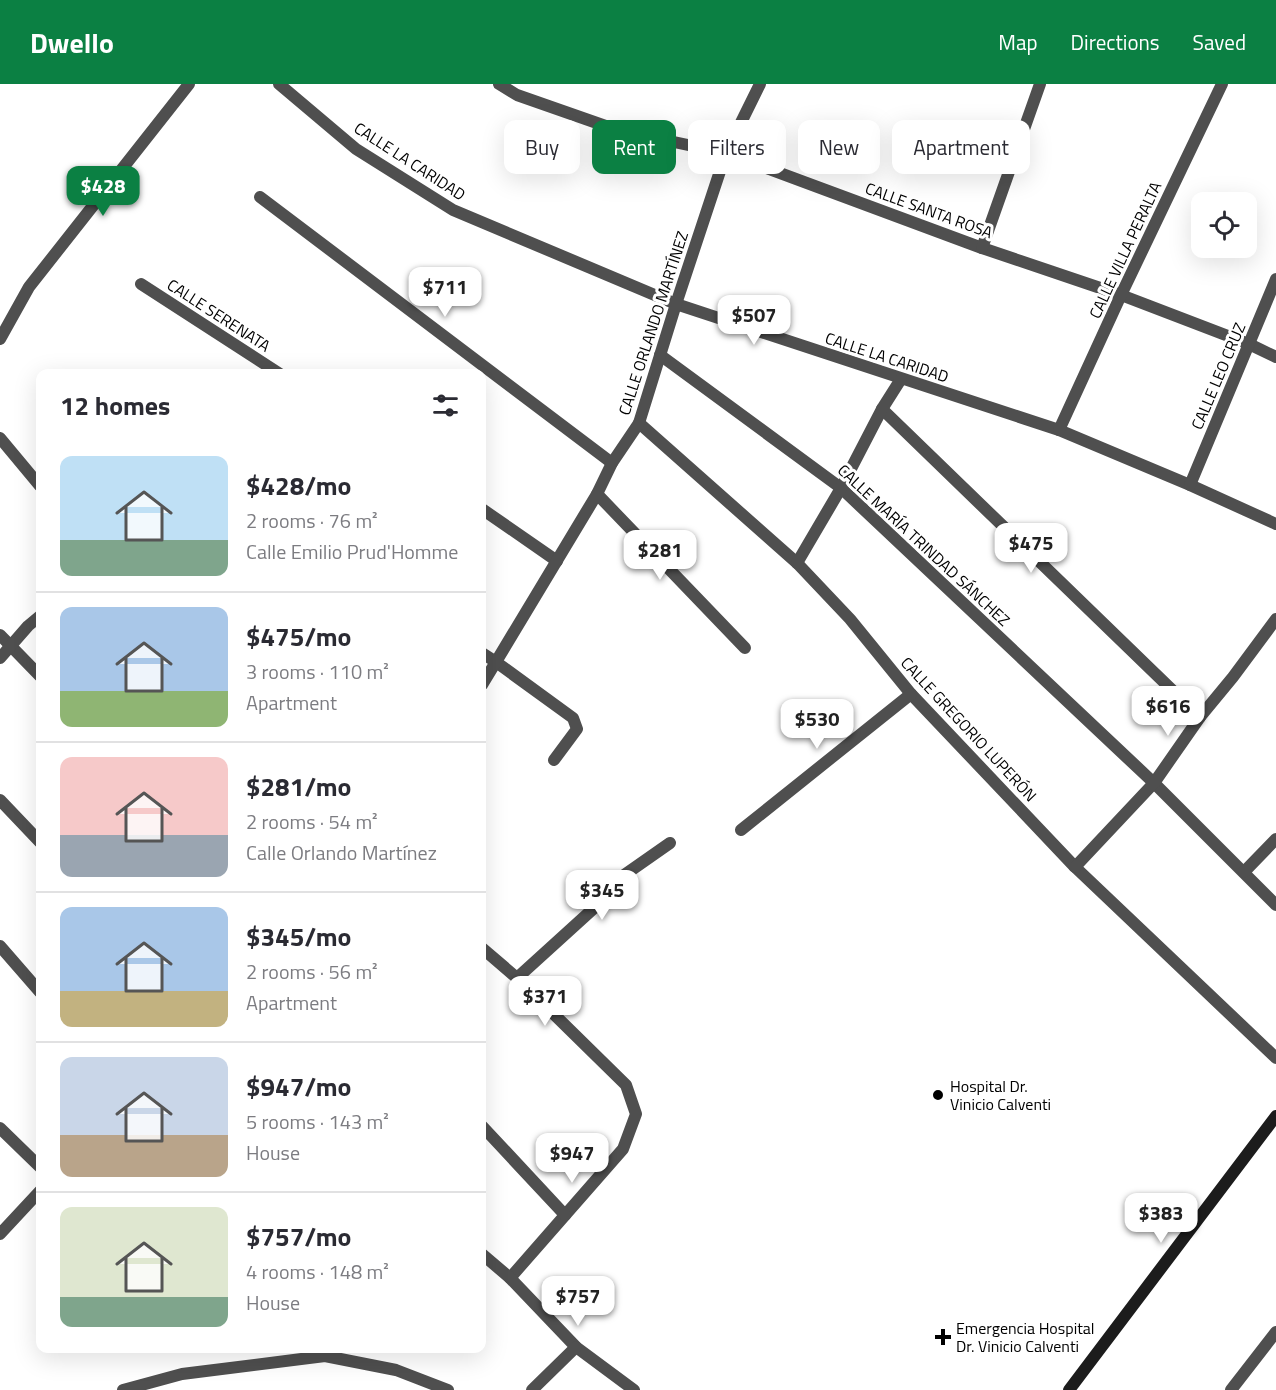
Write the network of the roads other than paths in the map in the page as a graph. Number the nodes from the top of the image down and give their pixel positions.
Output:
1 (189, 84) edge
2 (279, 84) edge
3 (499, 84) edge
4 (760, 84) edge
5 (1040, 84) edge
6 (1222, 84) edge
7 (742, 120) edge
8 (688, 145) edge
9 (719, 174) edge
10 (783, 174) edge
11 (260, 197) dead end
12 (982, 248) junction
13 (1276, 279) edge
14 (141, 284) dead end
15 (1121, 295) junction
16 (676, 304) junction
17 (0, 339) edge
18 (1249, 344) junction
19 (660, 355) junction
20 (1276, 357) edge
21 (272, 369) edge
22 (901, 379) junction
23 (882, 409) junction
24 (639, 423) junction
25 (1059, 430) junction
26 (0, 438) edge
27 (612, 463) junction
28 (36, 481) edge
29 (1190, 485) junction
30 (841, 488) junction
31 (597, 494) junction
32 (486, 512) edge
33 (1276, 524) edge
34 (557, 561) junction
35 (797, 562) junction
36 (36, 619) edge
37 (1276, 619) edge
38 (0, 635) edge
39 (11, 646) junction
40 (745, 648) dead end
41 (486, 656) edge
42 (0, 658) edge
43 (496, 662) junction
44 (36, 672) edge
45 (486, 678) edge
46 (911, 694) junction
47 (1200, 717) junction
48 (554, 760) dead end
49 (1154, 783) junction
50 (0, 800) edge
51 (741, 830) dead end
52 (36, 838) edge
53 (1276, 839) edge
54 (670, 843) dead end
55 (1075, 867) junction
56 (1244, 872) junction
57 (1276, 905) edge
58 (0, 946) edge
59 (486, 951) edge
60 (517, 978) junction
61 (36, 987) edge
62 (1276, 1058) edge
63 (1276, 1116) edge
64 (0, 1128) edge
65 (486, 1130) edge
66 (36, 1163) edge
67 (36, 1195) edge
68 (565, 1215) junction
69 (0, 1234) edge
70 (486, 1257) edge
71 (510, 1278) junction
72 (1276, 1332) edge
73 (576, 1347) junction
74 (123, 1390) edge
75 (448, 1390) edge
76 (532, 1390) edge
77 (634, 1390) edge
78 (1069, 1390) edge
79 (1231, 1390) edge

1 - 17 street
2 - 16 street, CALLE LA CARIDAD
3 - 8 street, CALLE SANTA ROSA
4 - 7 street, CALLE ORLANDO MARTÍNEZ
5 - 12 street
6 - 15 street, CALLE VILLA PERALTA
9 - 16 street, CALLE ORLANDO MARTÍNEZ
10 - 12 street, CALLE SANTA ROSA
11 - 27 street
12 - 15 street, CALLE SANTA ROSA
13 - 18 street, CALLE LEO CRUZ
14 - 21 street, CALLE SERENATA
15 - 18 street, CALLE SANTA ROSA
15 - 25 street, CALLE VILLA PERALTA
16 - 19 street, CALLE ORLANDO MARTÍNEZ
16 - 22 street, CALLE LA CARIDAD
18 - 20 street, CALLE SANTA ROSA
18 - 29 street, CALLE LEO CRUZ
19 - 24 street, CALLE ORLANDO MARTÍNEZ
19 - 30 street, CALLE MARÍA TRINDAD SÁNCHEZ
22 - 23 street
22 - 25 street, CALLE LA CARIDAD
23 - 30 street
23 - 47 street
24 - 27 street, CALLE ORLANDO MARTÍNEZ
24 - 35 street, CALLE GREGORIO LUPERÓN
25 - 29 street, CALLE LA CARIDAD
26 - 28 street
27 - 31 street, CALLE ORLANDO MARTÍNEZ
29 - 33 street, CALLE LA CARIDAD
30 - 35 street
30 - 49 street, CALLE MARÍA TRINDAD SÁNCHEZ
31 - 34 street, CALLE ORLANDO MARTÍNEZ
31 - 40 street
32 - 34 street
34 - 43 street, CALLE ORLANDO MARTÍNEZ
35 - 46 street, CALLE GREGORIO LUPERÓN
36 - 39 street
37 - 47 street
38 - 39 street
39 - 42 street
39 - 44 street
41 - 43 street
43 - 45 street, CALLE ORLANDO MARTÍNEZ
43 - 48 street
46 - 51 street
46 - 55 street, CALLE GREGORIO LUPERÓN
47 - 49 street
49 - 55 street
49 - 56 street, CALLE MARÍA TRINDAD SÁNCHEZ
50 - 52 street
53 - 56 street
54 - 60 street
55 - 62 street, CALLE GREGORIO LUPERÓN
56 - 57 street, CALLE MARÍA TRINDAD SÁNCHEZ
58 - 61 street
59 - 60 street
60 - 68 street
63 - 78 main road
64 - 66 street
65 - 68 street
67 - 69 street
68 - 71 street
70 - 71 street
71 - 73 street
72 - 79 street
73 - 76 street
73 - 77 street
74 - 75 street

